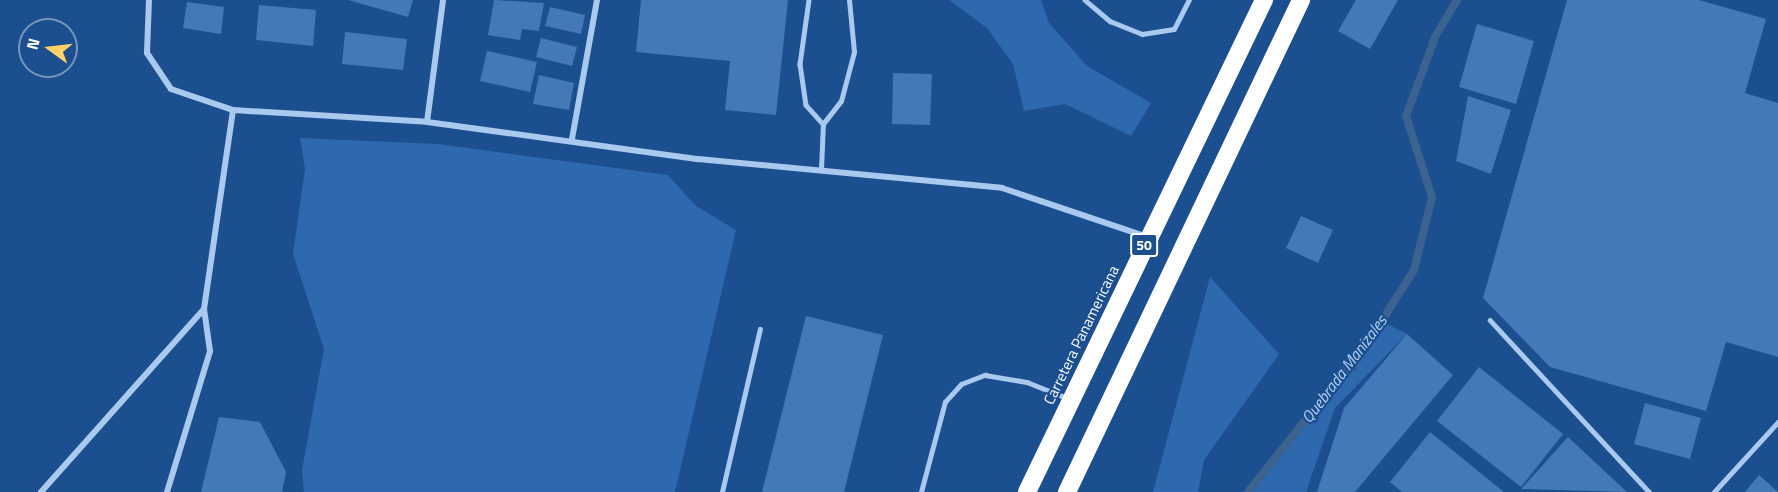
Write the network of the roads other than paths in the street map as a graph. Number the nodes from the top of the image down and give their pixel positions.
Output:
1 (149, 0) edge
2 (443, 0) edge
3 (597, 0) edge
4 (809, 0) edge
5 (849, 0) edge
6 (1085, 0) edge
7 (1189, 0) edge
8 (1264, 0) edge
9 (1301, 0) edge
10 (234, 110) junction
11 (427, 122) junction
12 (823, 124) junction
13 (572, 139) junction
14 (821, 169) junction
15 (1148, 237) junction
16 (204, 309) junction
17 (1490, 320) dead end
18 (760, 329) dead end
19 (1069, 399) junction
20 (1778, 422) edge
21 (41, 492) edge
22 (167, 492) edge
23 (722, 492) edge
24 (921, 492) edge
25 (1027, 492) edge
26 (1067, 492) edge
27 (1649, 492) edge
28 (1714, 492) edge

1 - 10 street
2 - 11 street
3 - 13 street
4 - 12 lane
5 - 12 lane
6 - 7 lane
8 - 15 highway, Carretera Panamericana / 50
9 - 26 highway, 50
10 - 11 street
10 - 16 street
11 - 13 street
12 - 14 lane
13 - 14 street
14 - 15 street
15 - 19 highway, Carretera Panamericana / 50
16 - 21 street
16 - 22 street
17 - 27 lane
18 - 23 lane
19 - 24 lane
19 - 25 highway, Carretera Panamericana / 50
20 - 28 lane

